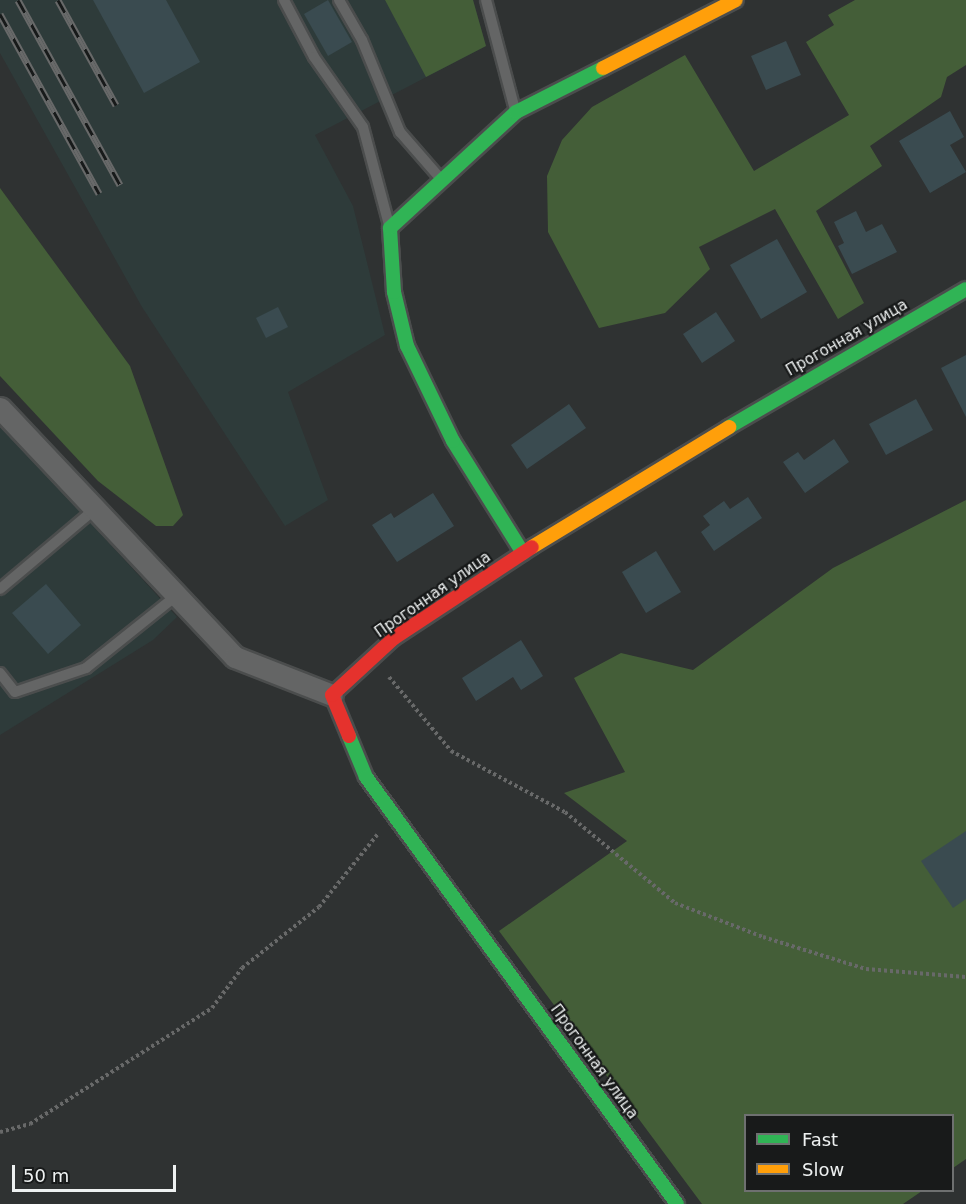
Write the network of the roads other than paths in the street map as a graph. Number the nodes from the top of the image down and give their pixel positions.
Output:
1 (284, 0) edge
2 (339, 0) edge
3 (486, 0) edge
4 (736, 0) edge
5 (516, 112) junction
6 (442, 180) junction
7 (390, 228) junction
8 (966, 289) edge
9 (0, 408) edge
10 (95, 508) junction
11 (522, 553) junction
12 (0, 589) edge
13 (177, 595) junction
14 (0, 673) edge
15 (332, 695) junction
16 (678, 1204) edge

1 - 7 lane
2 - 6 lane
3 - 5 lane
4 - 5 street
5 - 6 street
6 - 7 street
7 - 11 street
8 - 11 street, Прогонная улица
9 - 10 street
10 - 12 lane
10 - 13 street
11 - 15 street, Прогонная улица
13 - 14 lane
13 - 15 street
15 - 16 street, Прогонная улица

